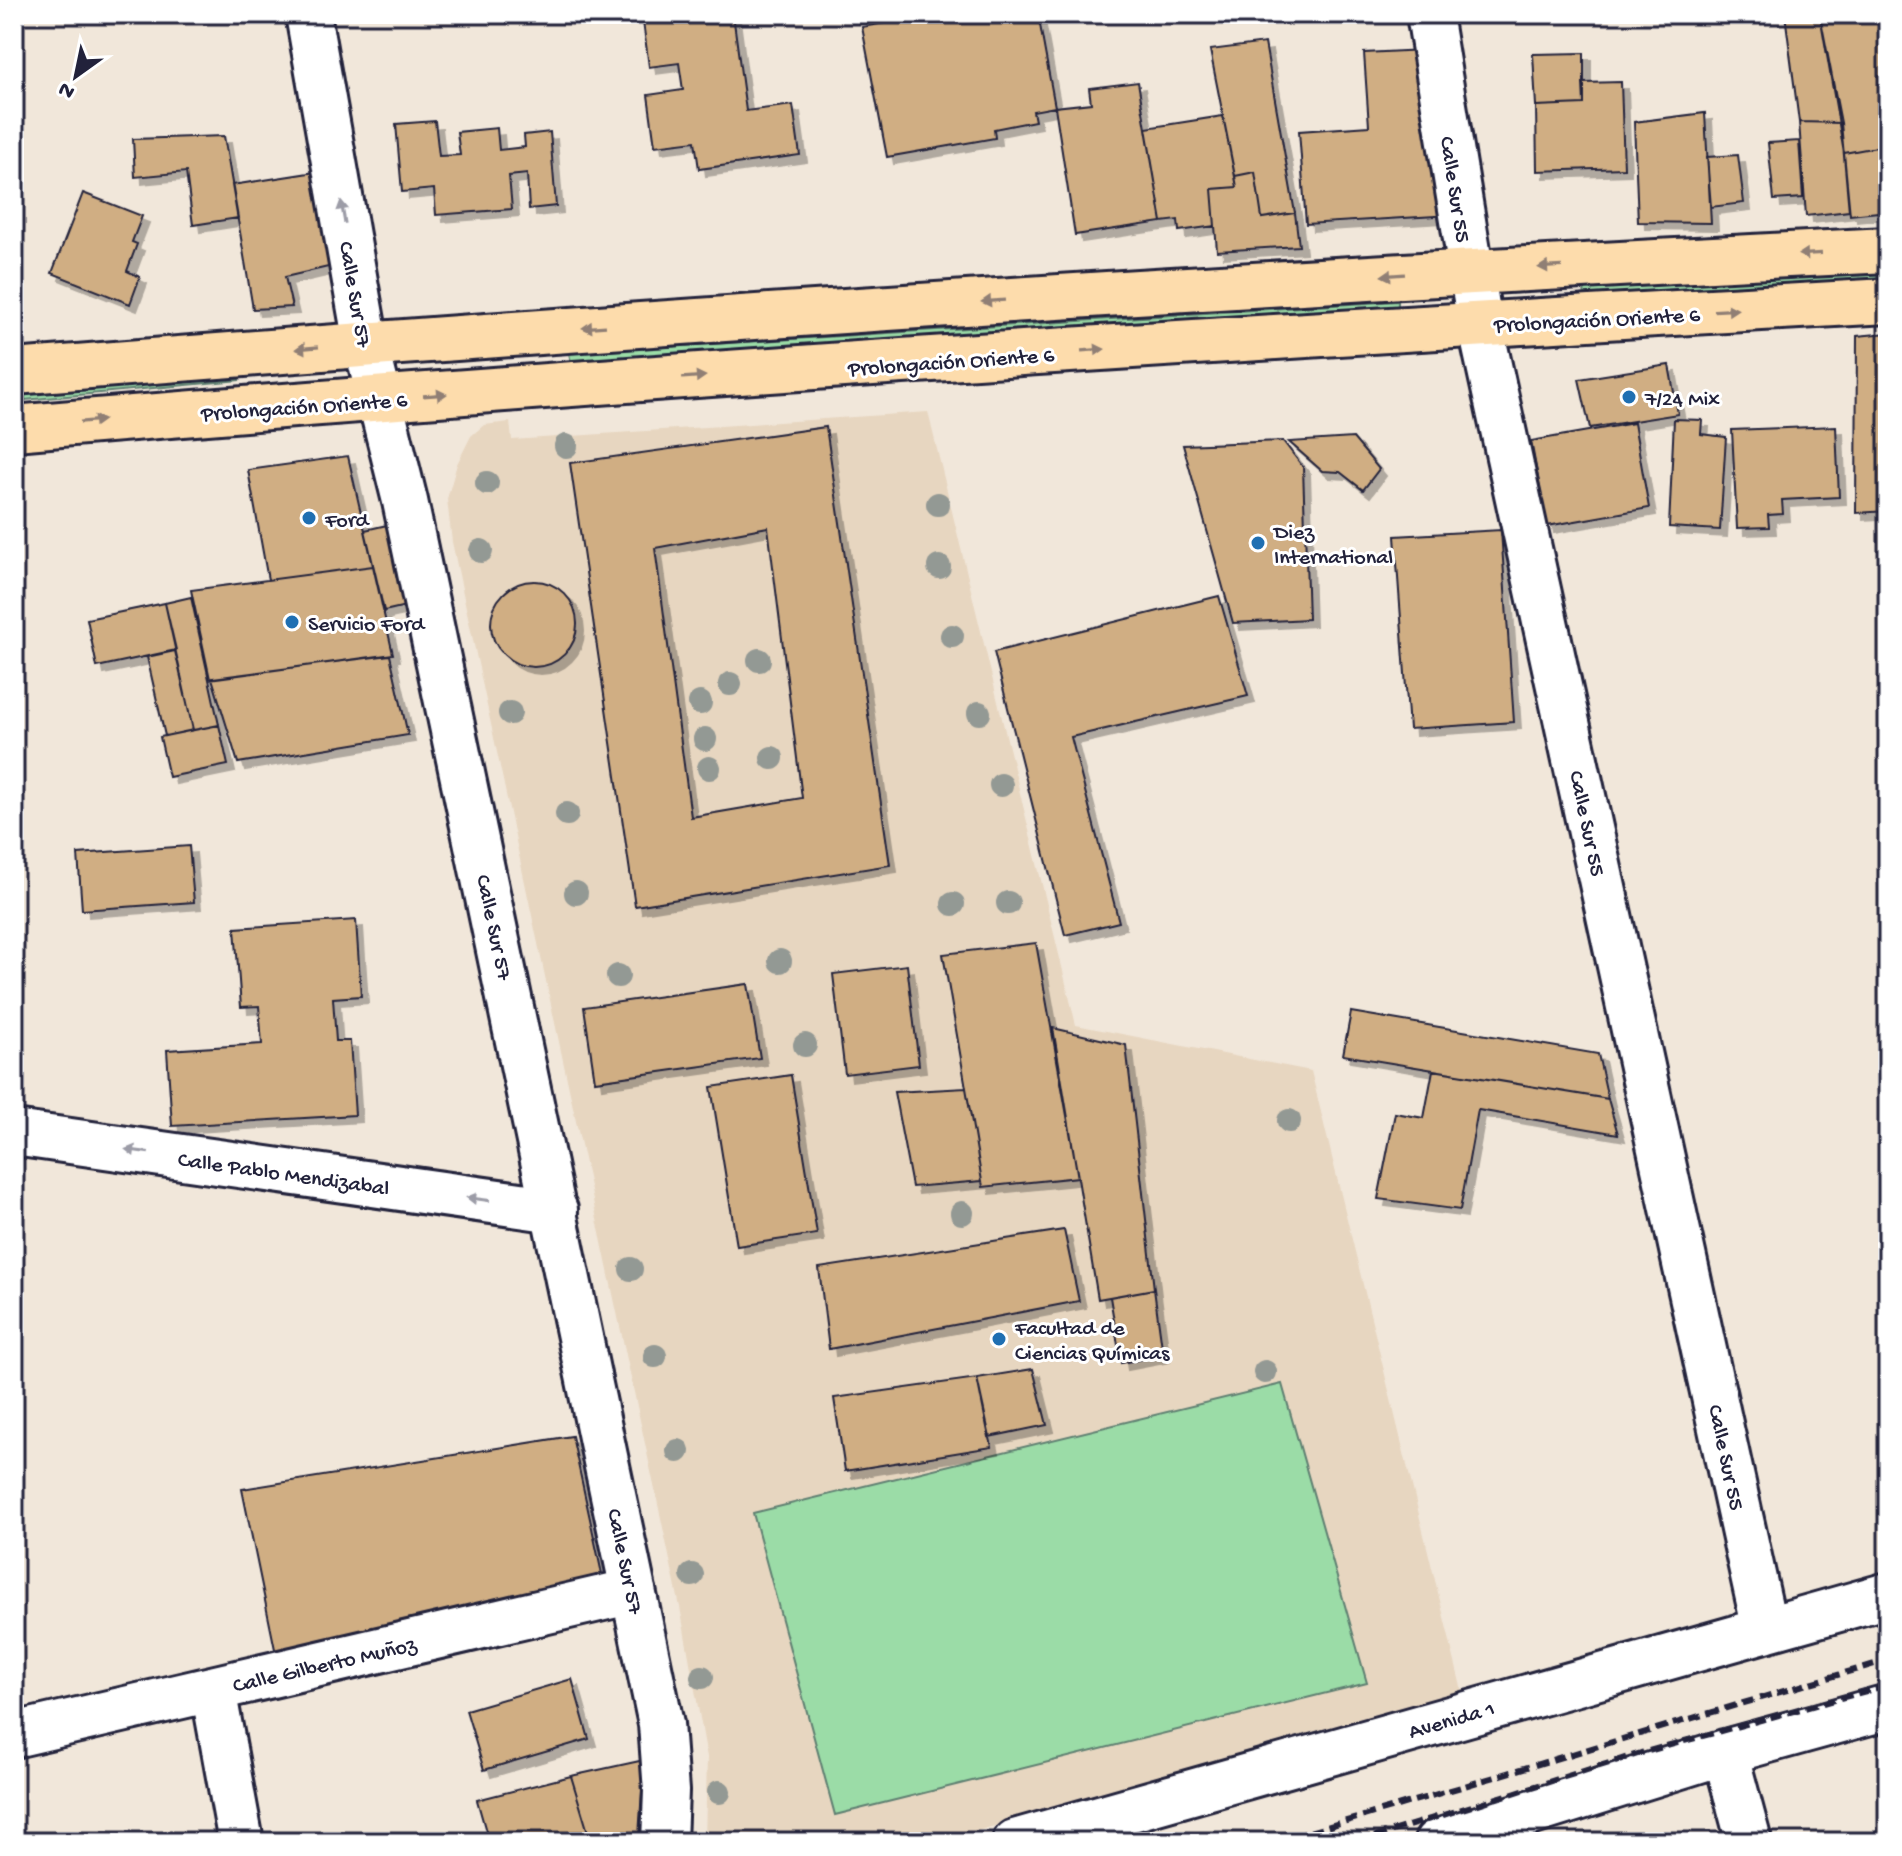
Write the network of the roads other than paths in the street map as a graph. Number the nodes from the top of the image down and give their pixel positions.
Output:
1 (308, 14) edge
2 (1429, 14) edge
3 (1888, 250) edge
4 (1470, 270) junction
5 (1888, 301) edge
6 (1480, 324) junction
7 (366, 344) junction
8 (14, 372) edge
9 (378, 399) junction
10 (14, 428) edge
11 (14, 1133) edge
12 (555, 1210) junction
13 (633, 1591) junction
14 (1888, 1595) edge
15 (1765, 1630) junction
16 (213, 1689) junction
17 (1888, 1707) edge
18 (14, 1735) edge
19 (1725, 1752) junction
20 (241, 1842) edge
21 (664, 1842) edge
22 (1015, 1842) edge
23 (1437, 1842) edge
24 (1749, 1842) edge

7 -> 1 street, Calle Sur 57
2 - 4 street, Calle Sur 55
3 -> 4 main road
4 - 6 street, Calle Sur 55
4 -> 7 main road
6 -> 5 main road, Prolongación Oriente 6
9 -> 6 main road, Prolongación Oriente 6
6 - 15 street, Calle Sur 55
7 -> 8 main road
7 - 9 street, Calle Sur 57
10 -> 9 main road, Prolongación Oriente 6
9 - 12 street, Calle Sur 57
12 -> 11 street, Calle Pablo Mendizabal
12 - 13 street, Calle Sur 57
13 - 16 street, Calle Gilberto Muñoz
13 - 21 street, Calle Sur 57
14 - 15 street, Avenida 1
15 - 22 street, Avenida 1
16 - 18 street, Calle Gilberto Muñoz
16 - 20 street
17 - 19 street
19 - 23 street
19 - 24 street

